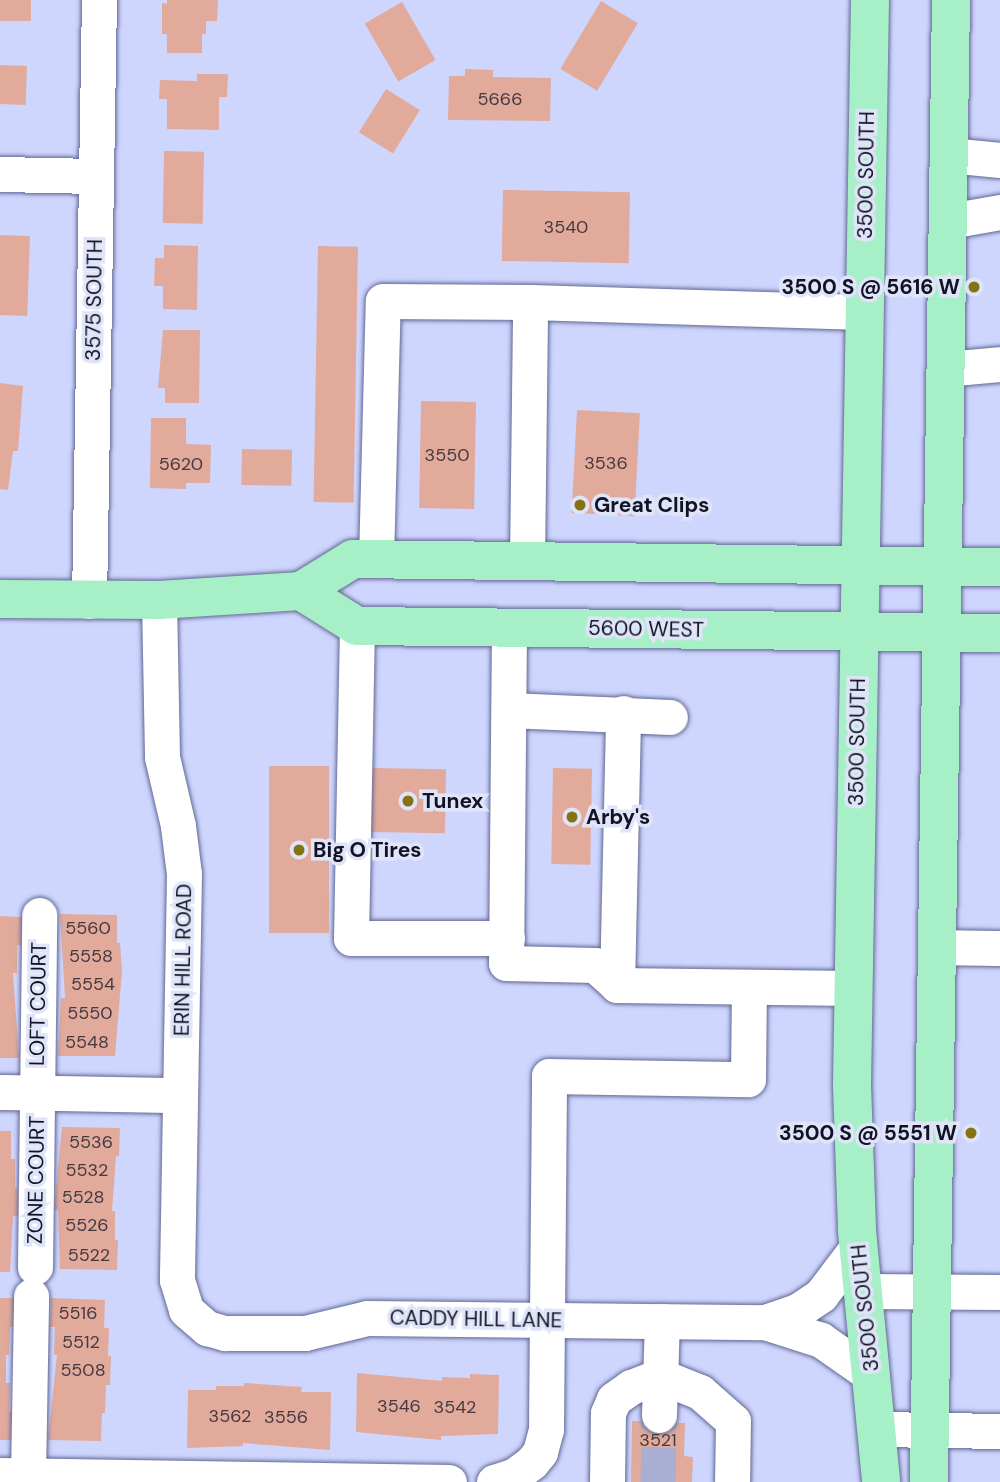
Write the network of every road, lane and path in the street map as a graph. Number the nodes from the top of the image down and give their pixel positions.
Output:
1 (99, 0) edge
2 (870, 0) edge
3 (951, 0) edge
4 (949, 155) junction
5 (1000, 160) edge
6 (0, 174) edge
7 (96, 176) junction
8 (1000, 212) edge
9 (949, 221) junction
10 (530, 302) junction
11 (864, 313) junction
12 (979, 371) edge
13 (376, 560) junction
14 (527, 561) junction
15 (860, 566) junction
16 (941, 567) junction
17 (1000, 567) edge
18 (301, 591) junction
19 (0, 599) edge
20 (159, 600) junction
21 (89, 601) junction
22 (357, 625) junction
23 (509, 627) junction
24 (859, 631) junction
25 (940, 632) junction
26 (1000, 633) edge
27 (509, 710) junction
28 (623, 713) junction
29 (670, 717) dead end
30 (39, 915) dead end
31 (507, 938) junction
32 (937, 947) junction
33 (1000, 948) edge
34 (617, 985) junction
35 (749, 986) junction
36 (853, 988) junction
37 (0, 1093) edge
38 (37, 1093) junction
39 (180, 1095) junction
40 (859, 1245) junction
41 (863, 1291) junction
42 (931, 1292) junction
43 (1000, 1292) edge
44 (193, 1317) joint
45 (545, 1320) junction
46 (662, 1321) junction
47 (765, 1322) junction
48 (871, 1375) junction
49 (660, 1376) junction
50 (659, 1415) tunnel mouth
51 (876, 1429) junction
52 (929, 1430) junction
53 (1000, 1430) edge
54 (14, 1475) edge
55 (159, 1480) edge
56 (419, 1482) edge
57 (449, 1482) edge
58 (494, 1482) edge
59 (608, 1482) edge
60 (732, 1482) edge
61 (881, 1482) edge
62 (929, 1482) edge

1 - 7 street, 3575 SOUTH
2 - 11 main road, 3500 SOUTH
3 - 4 main road
4 - 5 street
4 - 9 main road
6 - 7 street
7 - 21 street, 3575 SOUTH
8 - 9 street
9 - 12 main road
10 - 11 street
10 - 13 street
10 - 14 street
11 - 15 main road, 3500 SOUTH
12 - 16 main road
13 - 14 main road
13 - 18 main road
14 - 15 main road
15 - 16 main road
15 - 24 main road, 3500 SOUTH
16 - 17 main road
16 - 25 main road
18 - 20 main road
18 - 22 main road
19 - 21 main road
20 - 21 main road
20 - 39 street, ERIN HILL ROAD
22 - 23 main road, 5600 WEST
22 - 31 street
23 - 24 main road, 5600 WEST
23 - 27 street
24 - 25 main road, 5600 WEST
24 - 36 main road, 3500 SOUTH
25 - 26 main road, 5600 WEST
25 - 32 main road
27 - 28 street
27 - 31 street
28 - 29 street
28 - 34 street
30 - 38 street, LOFT COURT
31 - 34 street
32 - 33 street
32 - 42 main road
34 - 35 street
35 - 36 street
35 - 45 street
36 - 40 main road, 3500 SOUTH
37 - 38 street
38 - 39 street
38 - 54 street, ZONE COURT
39 - 44 street, ERIN HILL ROAD
40 - 41 main road, 3500 SOUTH
40 - 47 street, CADDY HILL LANE
41 - 42 street
41 - 48 main road, 3500 SOUTH
42 - 43 street
42 - 52 main road
44 - 45 street, CADDY HILL LANE
45 - 46 street, CADDY HILL LANE
45 - 58 street
46 - 47 street, CADDY HILL LANE
46 - 49 street
47 - 48 street, CADDY HILL LANE
48 - 51 main road, 3500 SOUTH
49 - 50 street
49 - 59 street
49 - 60 street
51 - 52 street
51 - 61 main road, 3500 SOUTH
52 - 53 street
52 - 62 main road
54 - 55 street
55 - 56 street
56 - 57 street

